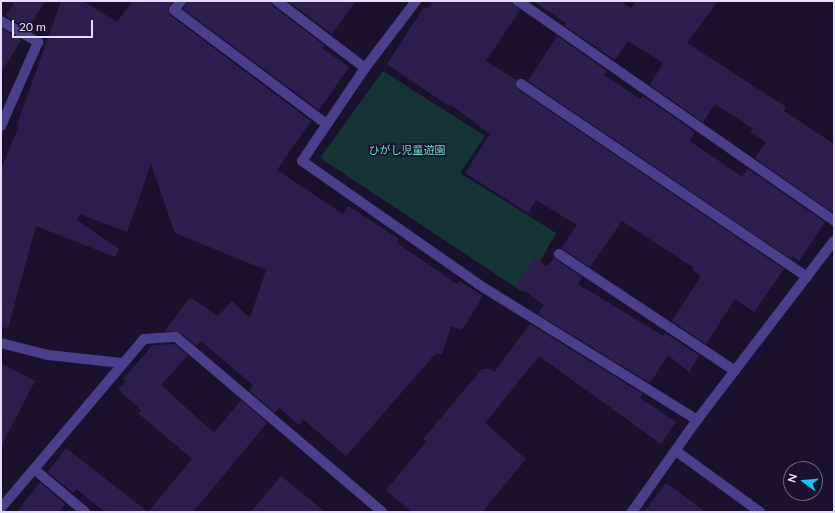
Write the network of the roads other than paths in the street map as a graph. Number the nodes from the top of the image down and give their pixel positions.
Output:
1 (181, 1) edge
2 (277, 1) edge
3 (416, 1) edge
4 (518, 1) edge
5 (1, 21) edge
6 (365, 68) junction
7 (522, 84) dead end
8 (325, 123) junction
9 (1, 126) edge
10 (834, 221) edge
11 (832, 248) edge
12 (559, 254) dead end
13 (807, 277) junction
14 (1, 343) edge
15 (122, 363) junction
16 (735, 371) junction
17 (698, 420) junction
18 (676, 451) junction
19 (34, 469) junction
20 (1, 508) edge
21 (634, 511) edge
22 (84, 512) edge
23 (382, 512) edge
24 (760, 512) edge

1 - 8 street
2 - 6 street
3 - 6 street
4 - 10 street
5 - 9 street
6 - 8 street
7 - 13 street
8 - 17 street
11 - 13 street
12 - 16 street
13 - 16 street
14 - 15 street
15 - 19 street
15 - 23 street
16 - 17 street
17 - 18 street
18 - 21 street
18 - 24 street
19 - 20 street
19 - 22 street

